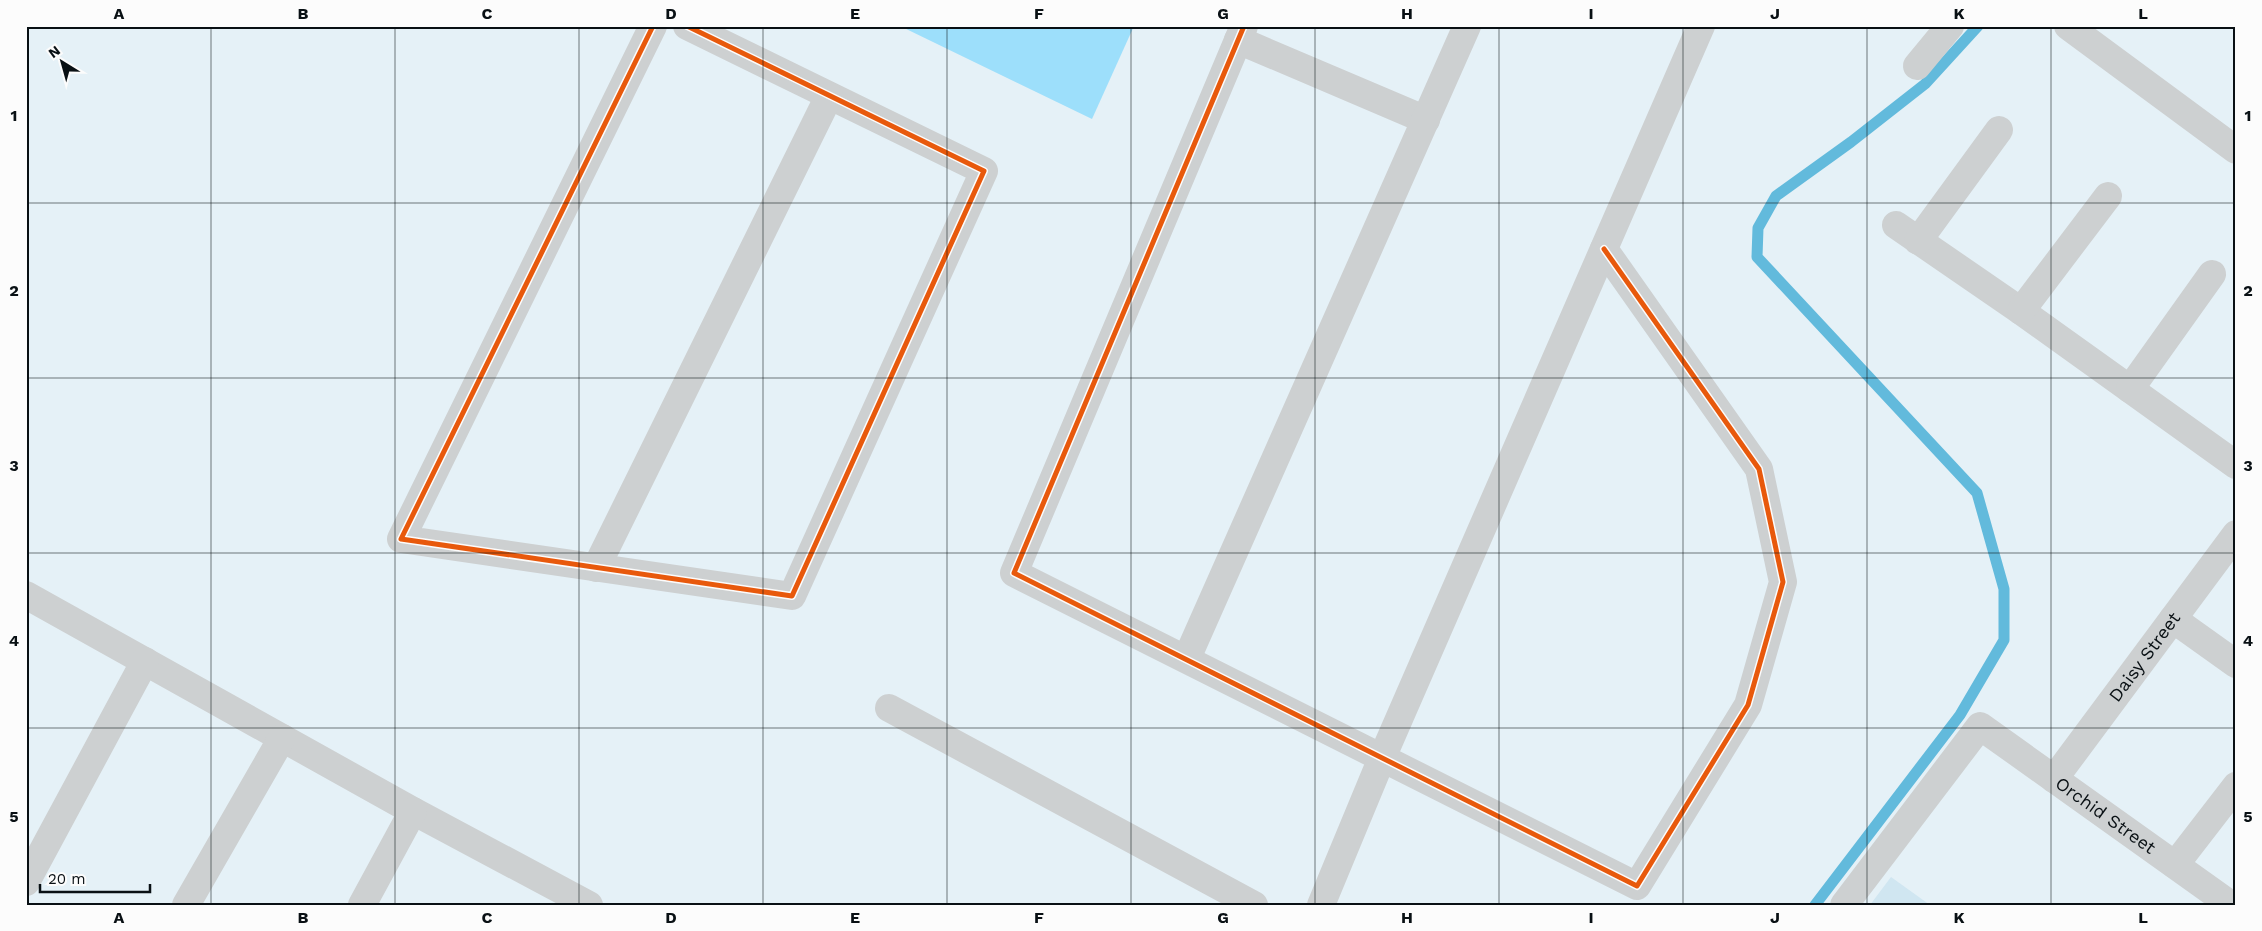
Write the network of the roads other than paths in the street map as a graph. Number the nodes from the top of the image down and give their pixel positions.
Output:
1 (653, 26) edge
2 (687, 26) edge
3 (1467, 26) edge
4 (1701, 26) edge
5 (1950, 26) edge
6 (2068, 26) edge
7 (1241, 33) edge
8 (1917, 66) dead end
9 (829, 96) junction
10 (1426, 120) junction
11 (1999, 130) dead end
12 (2233, 145) edge
13 (2108, 196) dead end
14 (1896, 225) dead end
15 (1918, 241) junction
16 (1604, 249) junction
17 (2212, 274) dead end
18 (2021, 311) junction
19 (2130, 389) junction
20 (2235, 464) edge
21 (2236, 534) edge
22 (596, 568) junction
23 (26, 595) edge
24 (2172, 619) junction
25 (1187, 658) junction
26 (145, 661) junction
27 (2236, 664) edge
28 (889, 708) dead end
29 (282, 738) junction
30 (1382, 758) junction
31 (2054, 779) junction
32 (2236, 786) edge
33 (413, 810) junction
34 (2175, 864) junction
35 (26, 882) edge
36 (555, 897) edge
37 (186, 905) edge
38 (362, 905) edge
39 (589, 905) edge
40 (1254, 905) edge
41 (1321, 905) edge
42 (1844, 905) edge
43 (2231, 905) edge

1 - 22 street
2 - 9 street
3 - 10 street
4 - 16 street
5 - 8 street
6 - 12 street
7 - 10 street
7 - 25 street
9 - 22 street
9 - 22 street
10 - 25 street
11 - 15 street
13 - 18 street
14 - 15 street
15 - 18 street
16 - 30 street
16 - 30 street
17 - 19 street
18 - 19 street
19 - 20 street
21 - 24 street, Daisy Street
23 - 26 street
24 - 27 street
24 - 31 street, Daisy Street
25 - 30 street
26 - 29 street
26 - 35 street
28 - 40 street
29 - 33 street
29 - 37 street
30 - 41 street
31 - 34 street, Orchid Street
31 - 42 street, Orchid Street
32 - 34 street
33 - 36 street
33 - 38 street
34 - 43 street, Orchid Street
36 - 39 street

